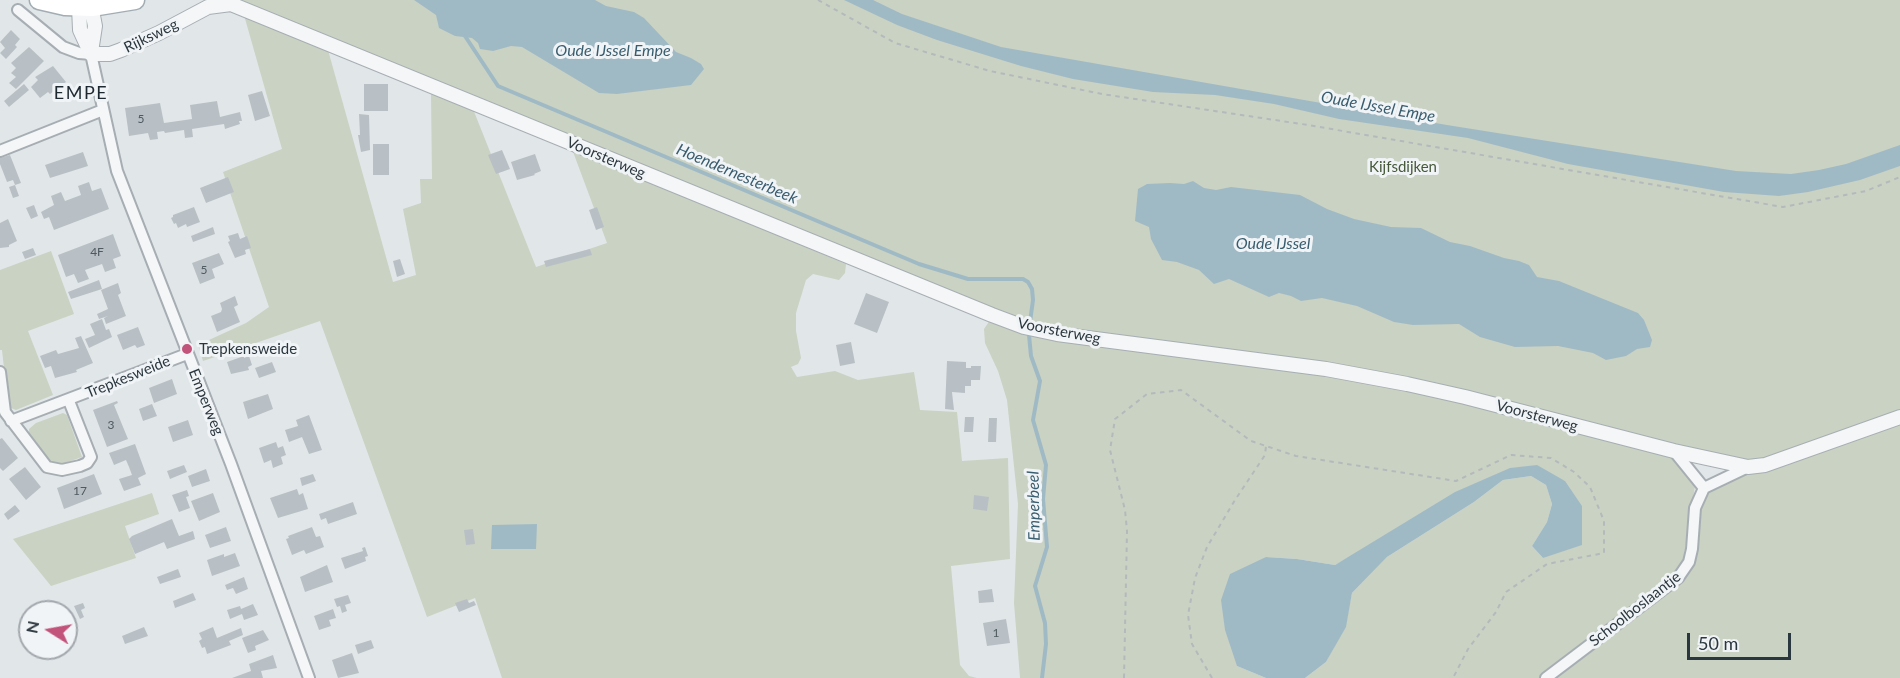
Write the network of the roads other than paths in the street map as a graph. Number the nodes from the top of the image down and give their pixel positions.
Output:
1 (39, 0) edge
2 (135, 0) edge
3 (85, 3) edge
4 (223, 3) joint
5 (18, 10) dead end
6 (91, 54) junction
7 (103, 110) junction
8 (0, 151) edge
9 (187, 354) junction
10 (0, 372) edge
11 (69, 401) junction
12 (1900, 417) edge
13 (11, 421) junction
14 (1674, 451) junction
15 (1748, 467) junction
16 (1704, 488) junction
17 (309, 678) edge
18 (1546, 678) edge

1 - 3 main road
2 - 3 main road
3 - 6 street, Emperweg
4 - 6 street, Rijksweg
4 - 14 street, Voorsterweg
5 - 6 street, Rijksweg
6 - 7 street, Emperweg
7 - 8 street
7 - 9 street, Emperweg
9 - 11 street, Trepkesweide
9 - 17 street, Emperweg
10 - 13 street, Trepkesweide
11 - 13 street, Trepkesweide
11 - 13 street, Trepkesweide
12 - 15 street, Voorsterweg
14 - 15 street, Voorsterweg
14 - 16 street
15 - 16 street
16 - 18 street, Schoolboslaantje

